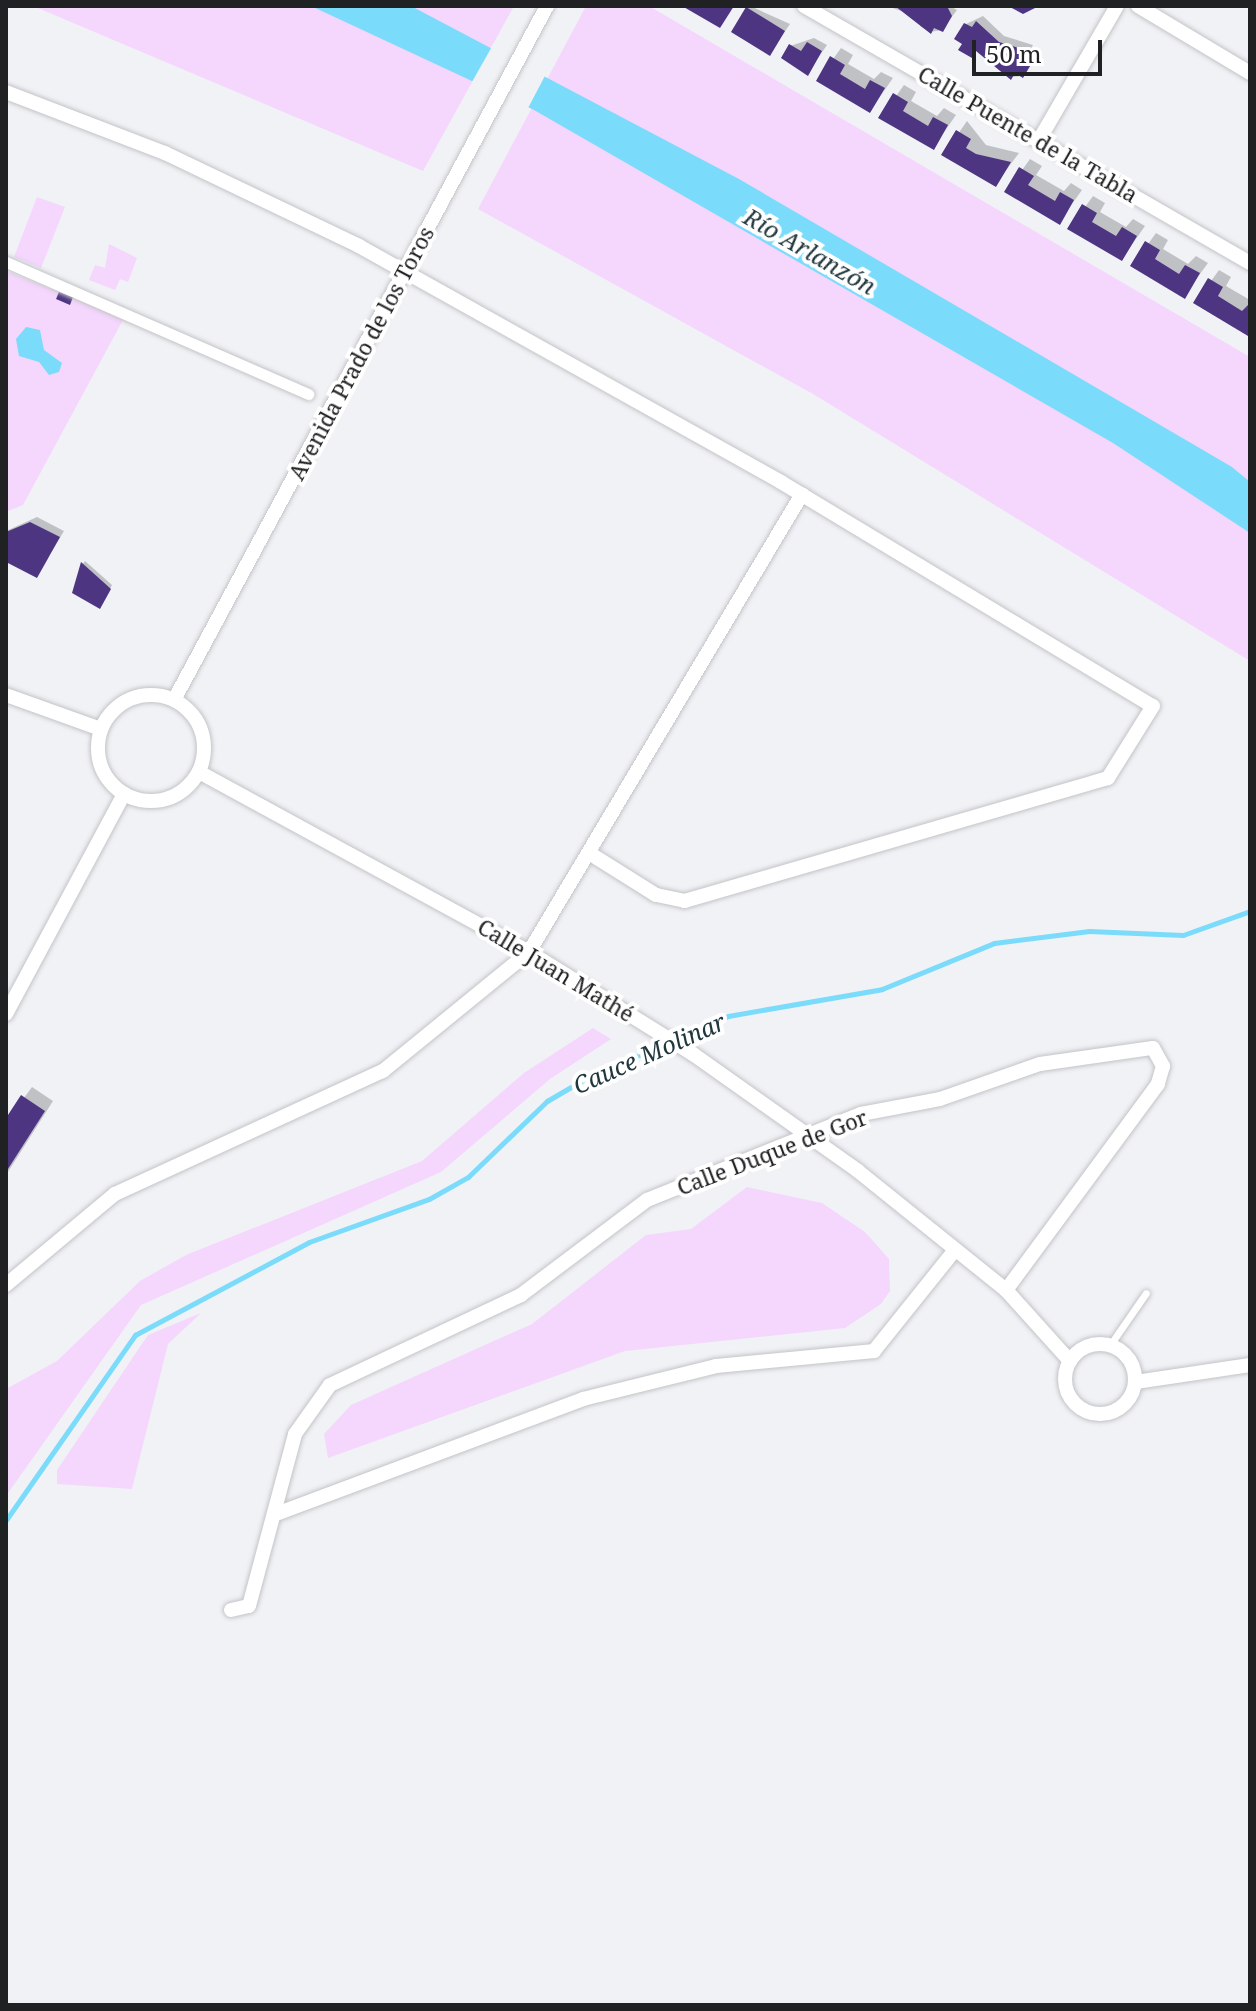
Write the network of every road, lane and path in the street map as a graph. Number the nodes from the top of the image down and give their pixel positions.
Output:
1 (547, 6) edge
2 (804, 6) edge
3 (1117, 6) edge
4 (1138, 6) edge
5 (1250, 73) edge
6 (6, 92) edge
7 (1039, 140) junction
8 (6, 262) edge
9 (1250, 263) edge
10 (405, 271) junction
11 (308, 394) dead end
12 (802, 494) junction
13 (6, 695) edge
14 (174, 700) junction
15 (101, 729) junction
16 (199, 772) junction
17 (124, 794) junction
18 (589, 853) junction
19 (529, 952) junction
20 (6, 1014) edge
21 (809, 1135) junction
22 (955, 1250) junction
23 (6, 1285) edge
24 (1006, 1290) junction
25 (1146, 1293) dead end
26 (1110, 1345) junction
27 (1070, 1361) junction
28 (1250, 1365) edge
29 (1136, 1382) junction
30 (276, 1514) junction
31 (231, 1610) dead end

1 - 10 street, Avenida Prado de los Toros
2 - 7 street, Calle Puente de la Tabla
3 - 7 street
4 - 5 street
6 - 10 street
7 - 9 street, Calle Puente de la Tabla
8 - 11 street
10 - 12 street
10 - 14 street, Avenida Prado de los Toros
12 - 18 street
12 - 18 street
13 - 15 street
14 - 15 street
14 - 16 street
15 - 17 street
16 - 17 street
16 - 19 street, Calle Juan Mathé
17 - 20 street
18 - 19 street
19 - 21 street, Calle Juan Mathé
19 - 23 street
21 - 22 street, Calle Juan Mathé
21 - 24 street, Calle Duque de Gor
21 - 30 street, Calle Duque de Gor
22 - 24 street, Calle Juan Mathé
22 - 30 street
24 - 27 street, Calle Juan Mathé
25 - 26 lane
26 - 27 street
26 - 29 street
27 - 29 street
28 - 29 street
30 - 31 street, Calle Duque de Gor

